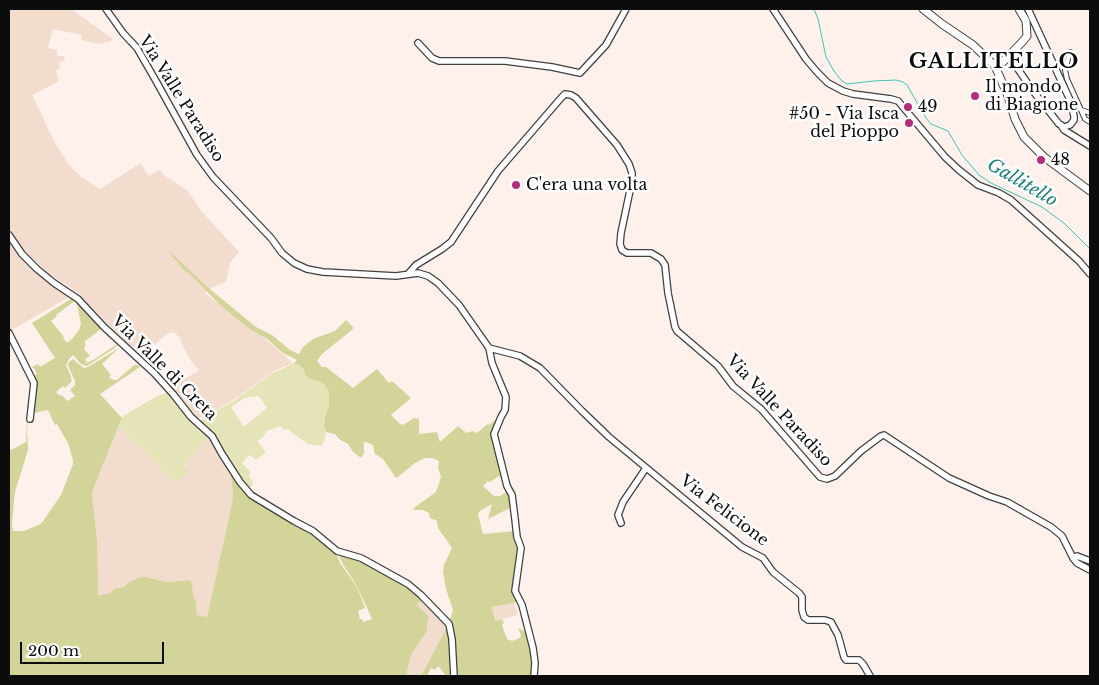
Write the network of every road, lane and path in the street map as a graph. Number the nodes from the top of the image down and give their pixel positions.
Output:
1 (106, 9) edge
2 (626, 9) edge
3 (773, 9) edge
4 (922, 9) edge
5 (1019, 9) edge
6 (1028, 9) edge
7 (418, 43) dead end
8 (1070, 52) dead end
9 (1009, 56) junction
10 (995, 66) junction
11 (1081, 110) junction
12 (1090, 113) edge
13 (1090, 122) edge
14 (1061, 126) junction
15 (1090, 146) edge
16 (1090, 191) edge
17 (9, 235) edge
18 (408, 274) junction
19 (1090, 274) edge
20 (9, 333) edge
21 (489, 348) junction
22 (30, 419) dead end
23 (646, 468) junction
24 (621, 523) dead end
25 (1072, 558) junction
26 (1090, 561) edge
27 (1090, 570) edge
28 (454, 676) edge
29 (534, 676) edge
30 (870, 676) edge

1 - 18 street, Via Valle Paradiso
2 - 7 street
3 - 19 street
4 - 10 street
5 - 9 street
6 - 14 street
8 - 11 street
9 - 10 street
9 - 14 street
10 - 16 street
11 - 12 street
11 - 13 street
14 - 15 street
17 - 28 street, Via Valle di Creta
18 - 21 street
18 - 25 street, Via Valle Paradiso
20 - 22 street
21 - 23 street, Via Felicione
21 - 29 street
23 - 24 street
23 - 30 street, Via Felicione
25 - 26 street
25 - 27 street

